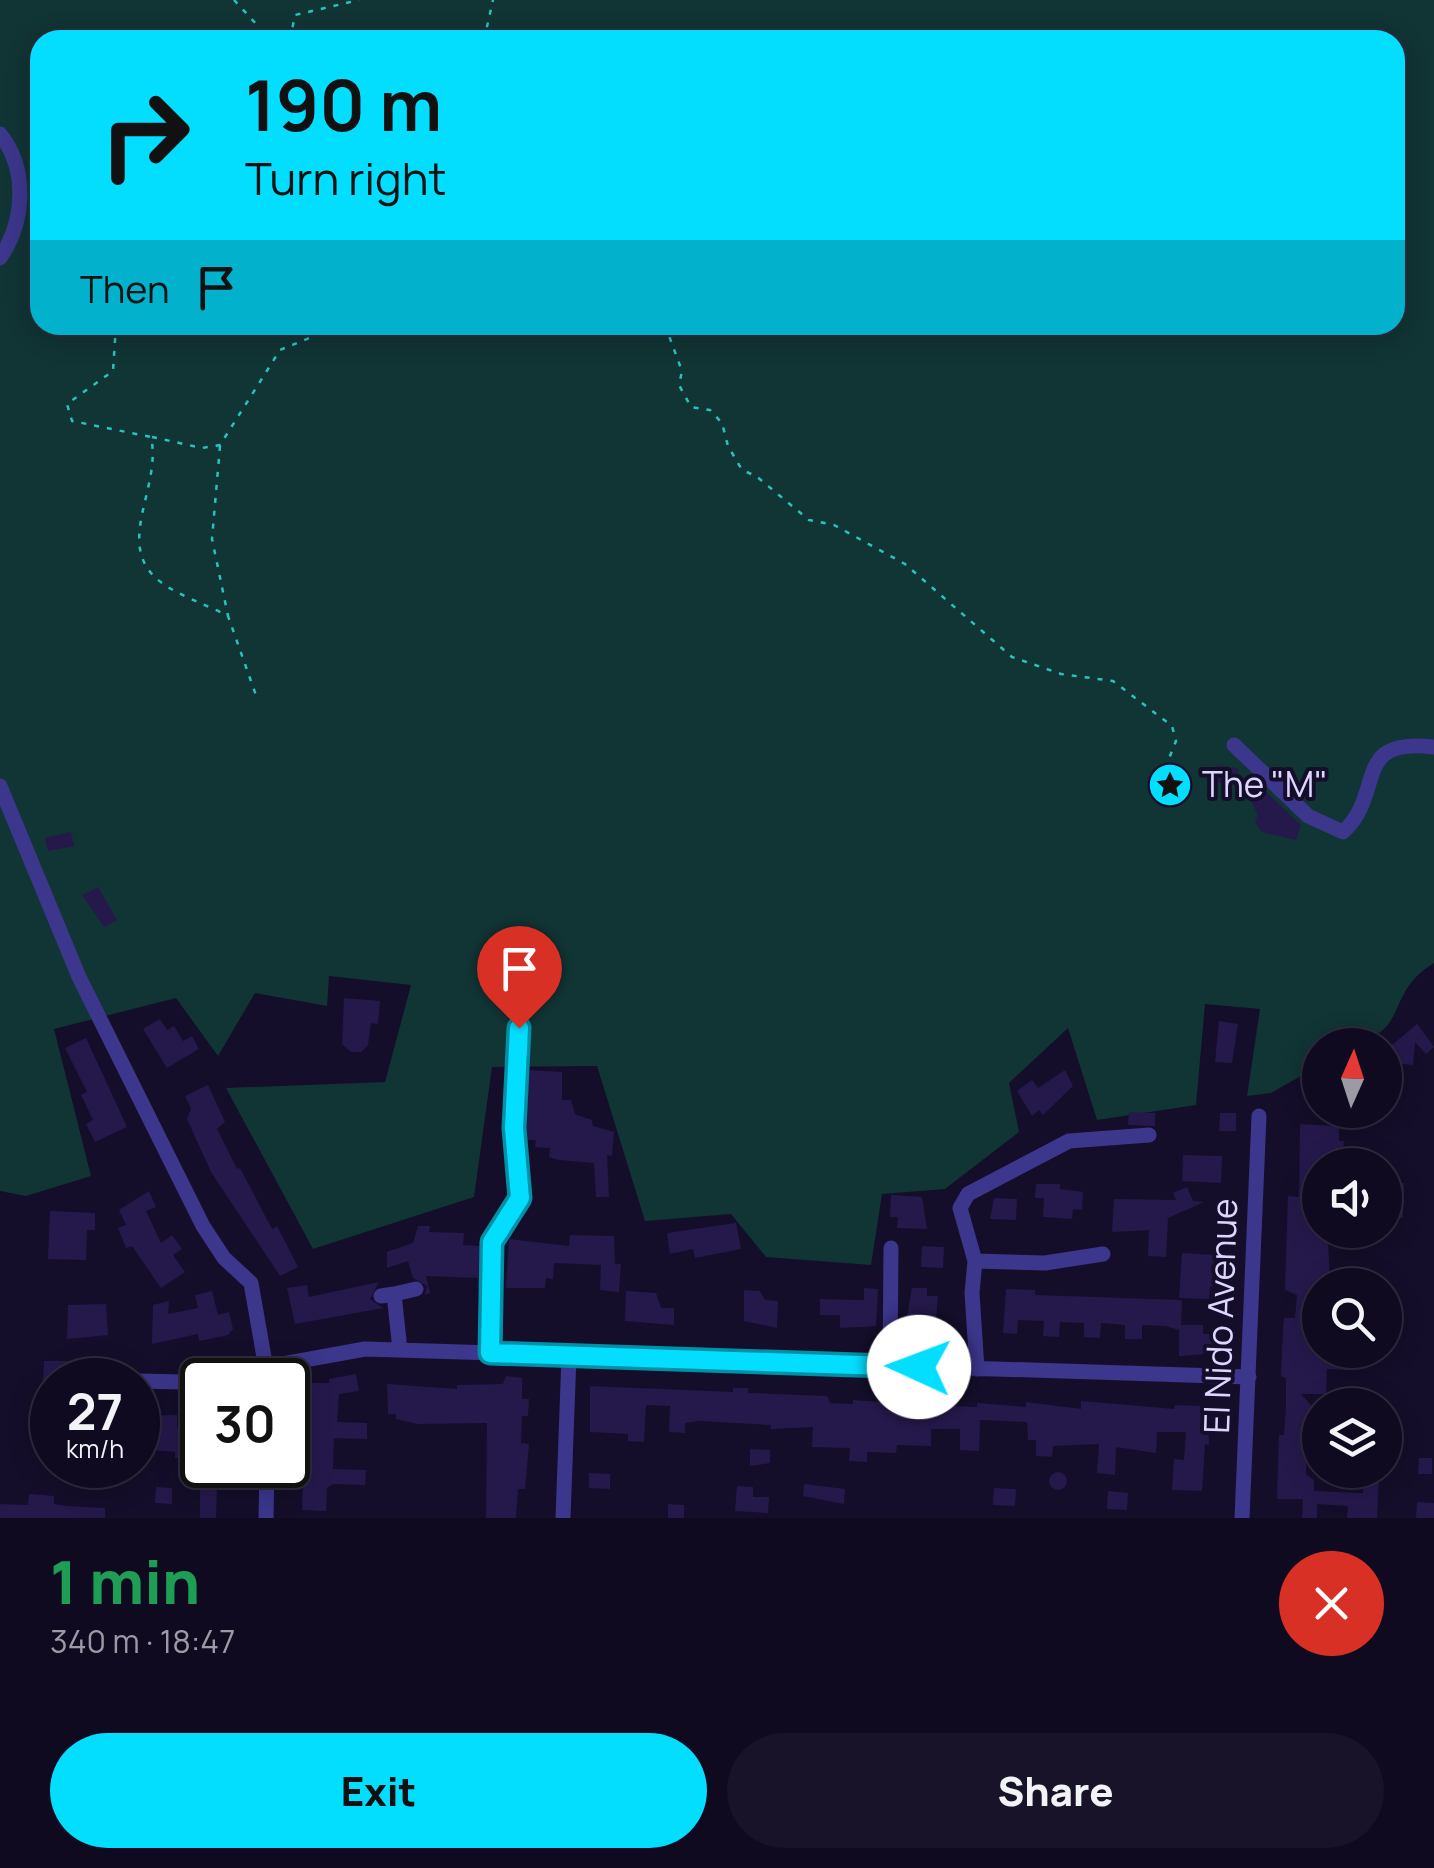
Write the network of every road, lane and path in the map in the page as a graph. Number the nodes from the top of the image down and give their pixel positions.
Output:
1 (234, 0) edge
2 (359, 0) edge
3 (493, 0) edge
4 (262, 30) edge
5 (292, 30) edge
6 (486, 30) edge
7 (0, 134) edge
8 (0, 258) edge
9 (115, 335) edge
10 (317, 335) edge
11 (669, 335) edge
12 (151, 437) junction
13 (220, 445) junction
14 (228, 616) junction
15 (258, 701) dead end
16 (1234, 745) dead end
17 (1434, 747) edge
18 (1168, 762) dead end
19 (0, 786) edge
20 (519, 1028) dead end
21 (1259, 1116) dead end
22 (1149, 1136) dead end
23 (891, 1248) dead end
24 (1103, 1254) dead end
25 (975, 1261) junction
26 (416, 1290) dead end
27 (400, 1350) junction
28 (490, 1353) junction
29 (569, 1356) junction
30 (265, 1358) edge
31 (310, 1362) edge
32 (890, 1366) junction
33 (976, 1369) junction
34 (1249, 1377) junction
35 (267, 1488) edge
36 (266, 1518) edge
37 (563, 1518) edge
38 (1242, 1518) edge

1 - 4 path
2 - 5 path
3 - 6 path
7 - 8 street
9 - 12 path
10 - 13 path
11 - 18 path
12 - 13 path
12 - 14 path
13 - 14 path
14 - 15 path
16 - 17 street
19 - 30 street
20 - 28 street
21 - 34 street, El Nido Avenue
22 - 25 street
23 - 32 street
24 - 25 street
25 - 33 street
26 - 27 street
27 - 28 street
27 - 31 street
28 - 29 street
29 - 32 street
29 - 37 street
32 - 33 street
33 - 34 street
34 - 38 street, El Nido Avenue
35 - 36 street

